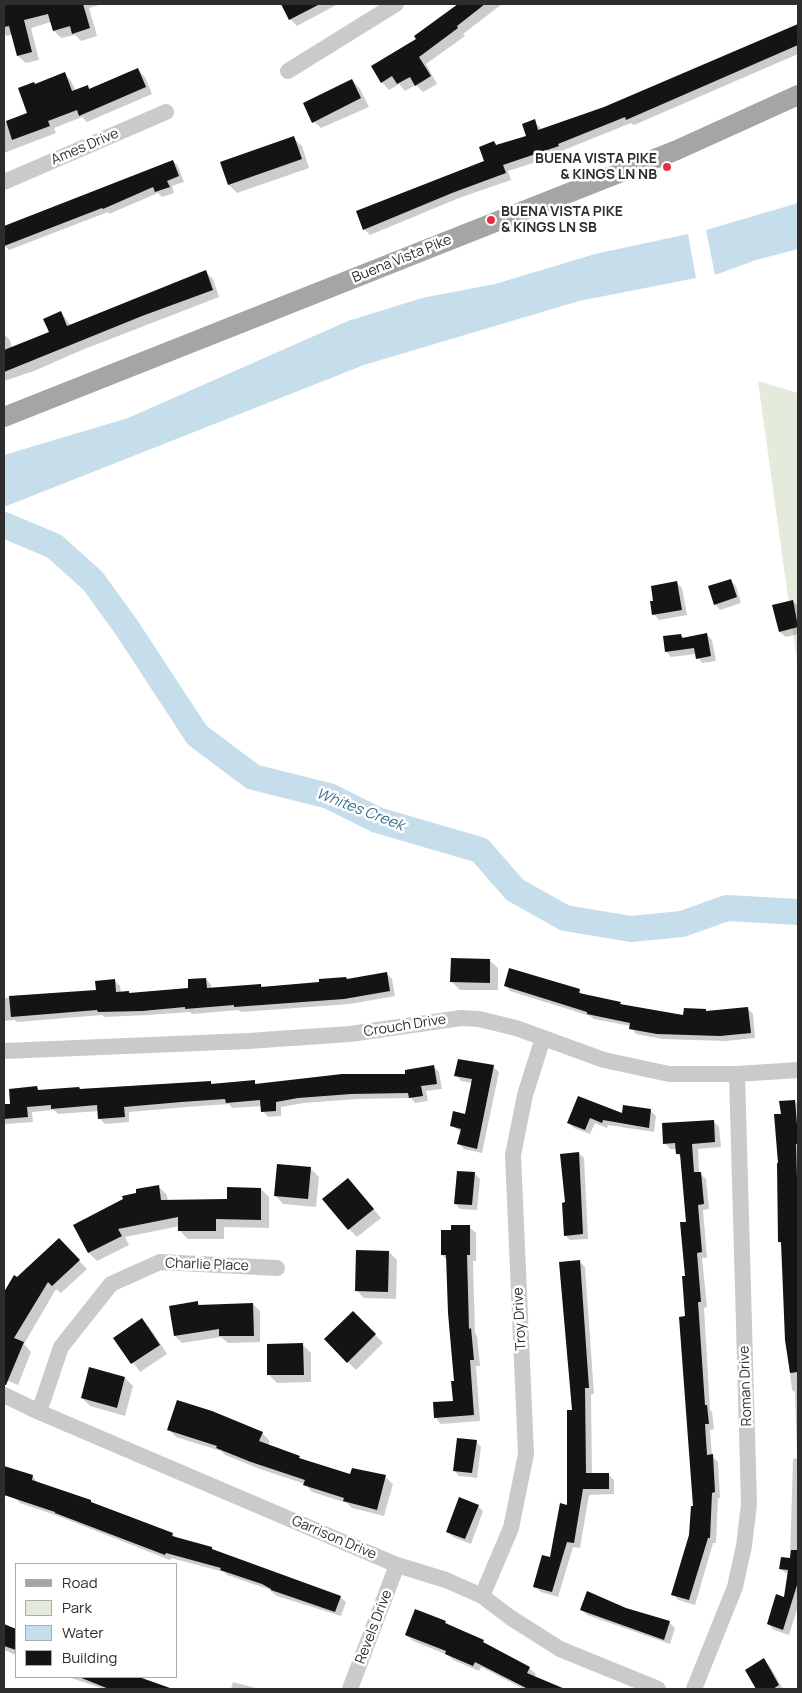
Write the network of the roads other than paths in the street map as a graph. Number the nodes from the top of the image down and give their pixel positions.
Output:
1 (396, 4) edge
2 (288, 71) dead end
3 (798, 95) edge
4 (166, 112) dead end
5 (4, 182) edge
6 (4, 417) edge
7 (543, 1038) junction
8 (4, 1051) edge
9 (798, 1070) edge
10 (737, 1074) junction
11 (277, 1268) dead end
12 (4, 1394) edge
13 (39, 1412) junction
14 (397, 1565) junction
15 (482, 1596) junction
16 (350, 1689) edge
17 (658, 1689) edge
18 (694, 1689) edge

1 - 2 street
3 - 6 main road, Buena Vista Pike
4 - 5 street, Ames Drive
7 - 8 street, Crouch Drive
7 - 10 street, Crouch Drive
7 - 15 street, Troy Drive
9 - 10 street, Crouch Drive
10 - 18 street, Roman Drive
11 - 13 street, Charlie Place
12 - 13 street, Garrison Drive
13 - 14 street, Garrison Drive
14 - 15 street, Garrison Drive
14 - 16 street, Revels Drive
15 - 17 street, Garrison Drive

